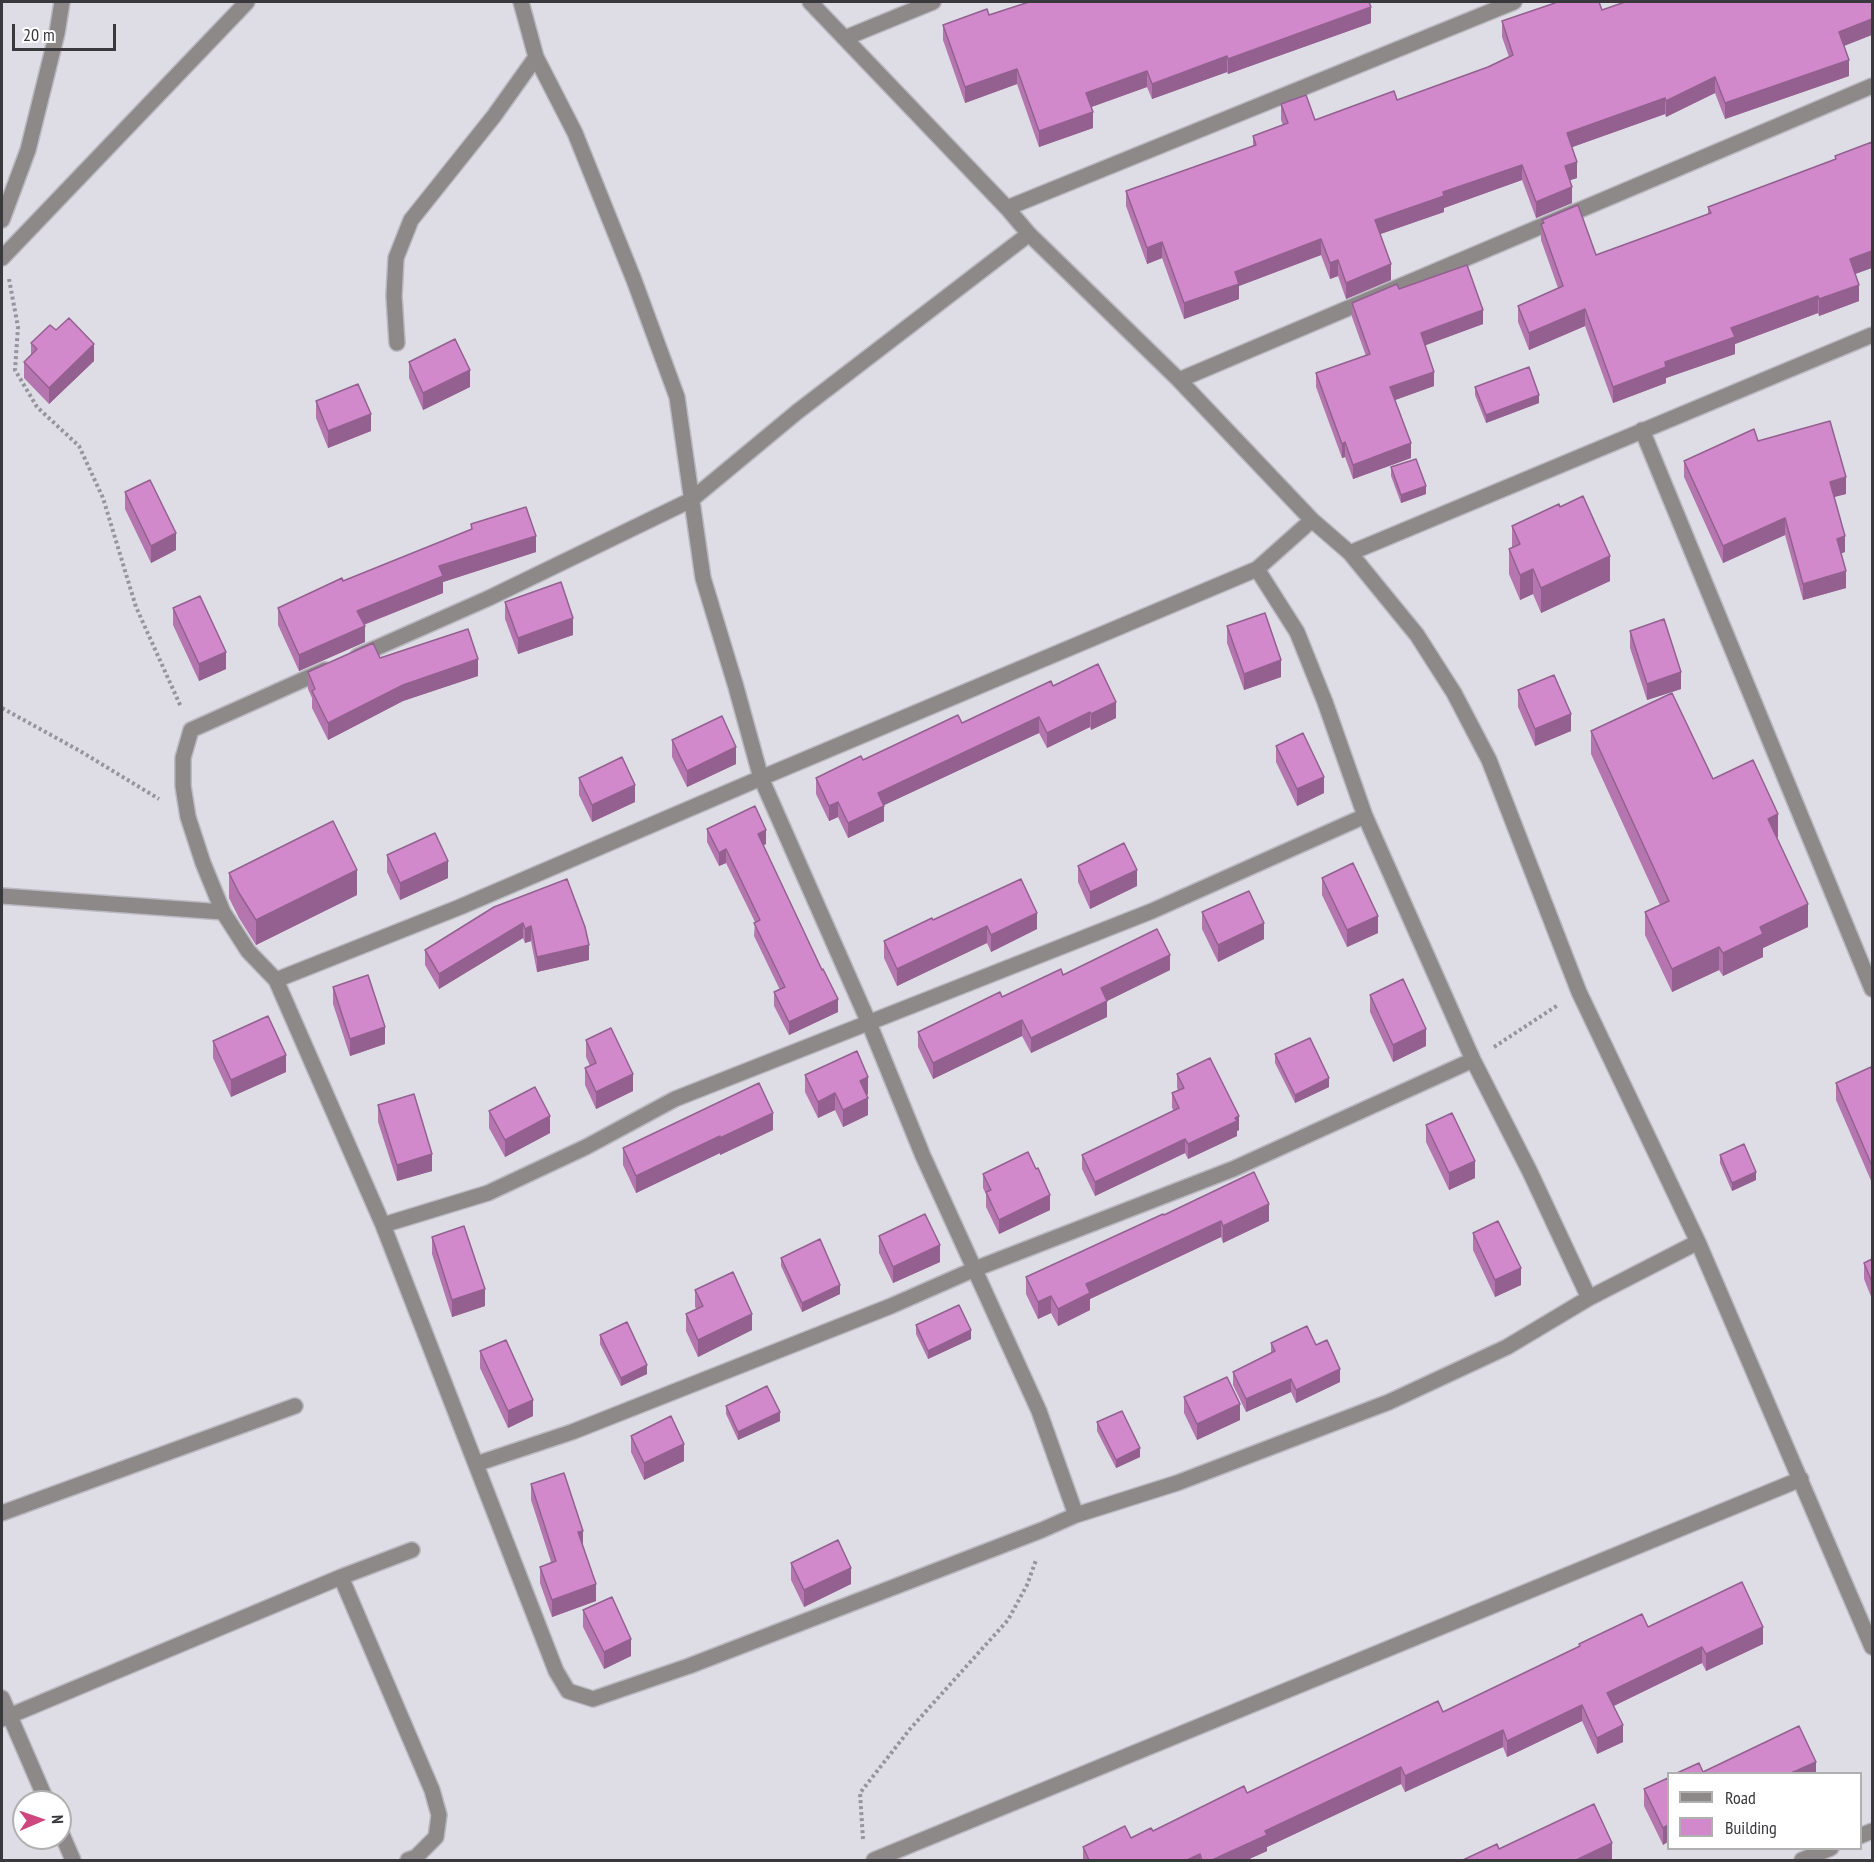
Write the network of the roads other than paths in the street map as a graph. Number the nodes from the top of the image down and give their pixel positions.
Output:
1 (62, 2) edge
2 (248, 2) edge
3 (520, 2) edge
4 (810, 2) edge
5 (933, 2) edge
6 (1514, 2) edge
7 (845, 38) junction
8 (536, 57) junction
9 (1872, 86) edge
10 (1007, 208) junction
11 (2, 220) edge
12 (1029, 234) junction
13 (3, 256) edge
14 (1872, 335) edge
15 (397, 343) dead end
16 (1179, 380) junction
17 (1642, 430) junction
18 (691, 500) junction
19 (1312, 520) junction
20 (1350, 553) junction
21 (1257, 569) junction
22 (761, 777) junction
23 (1365, 816) junction
24 (2, 896) edge
25 (223, 912) junction
26 (276, 980) junction
27 (1871, 982) edge
28 (869, 1023) junction
29 (1473, 1060) junction
30 (383, 1225) junction
31 (1698, 1242) junction
32 (975, 1269) junction
33 (1589, 1298) junction
34 (295, 1406) dead end
35 (476, 1464) junction
36 (1801, 1479) junction
37 (2, 1513) edge
38 (1076, 1515) junction
39 (412, 1550) dead end
40 (341, 1577) junction
41 (1872, 1647) edge
42 (2, 1698) edge
43 (5, 1717) edge
44 (41, 1790) edge
45 (1826, 1850) edge
46 (869, 1855) edge
47 (408, 1860) edge
48 (1802, 1860) edge

1 - 11 street
2 - 13 street
3 - 8 street
4 - 7 street
5 - 7 street
6 - 10 street
7 - 10 street
8 - 15 street
8 - 18 street
9 - 16 street
10 - 12 street
12 - 16 street
12 - 18 street
14 - 17 street
16 - 19 street
17 - 20 street
17 - 27 street
18 - 22 street
18 - 25 street
19 - 20 street
19 - 21 street
20 - 31 street
21 - 22 street
21 - 23 street
22 - 26 street
22 - 28 street
23 - 28 street
23 - 29 street
24 - 25 street
25 - 26 street
26 - 30 street
28 - 30 street
28 - 32 street
29 - 32 street
29 - 33 street
30 - 35 street
31 - 33 street
31 - 36 street
32 - 35 street
32 - 38 street
33 - 38 street
34 - 37 street
35 - 38 street
36 - 41 street
36 - 46 street
39 - 40 street
40 - 43 street
40 - 47 street
42 - 43 street
43 - 44 street
45 - 48 street

